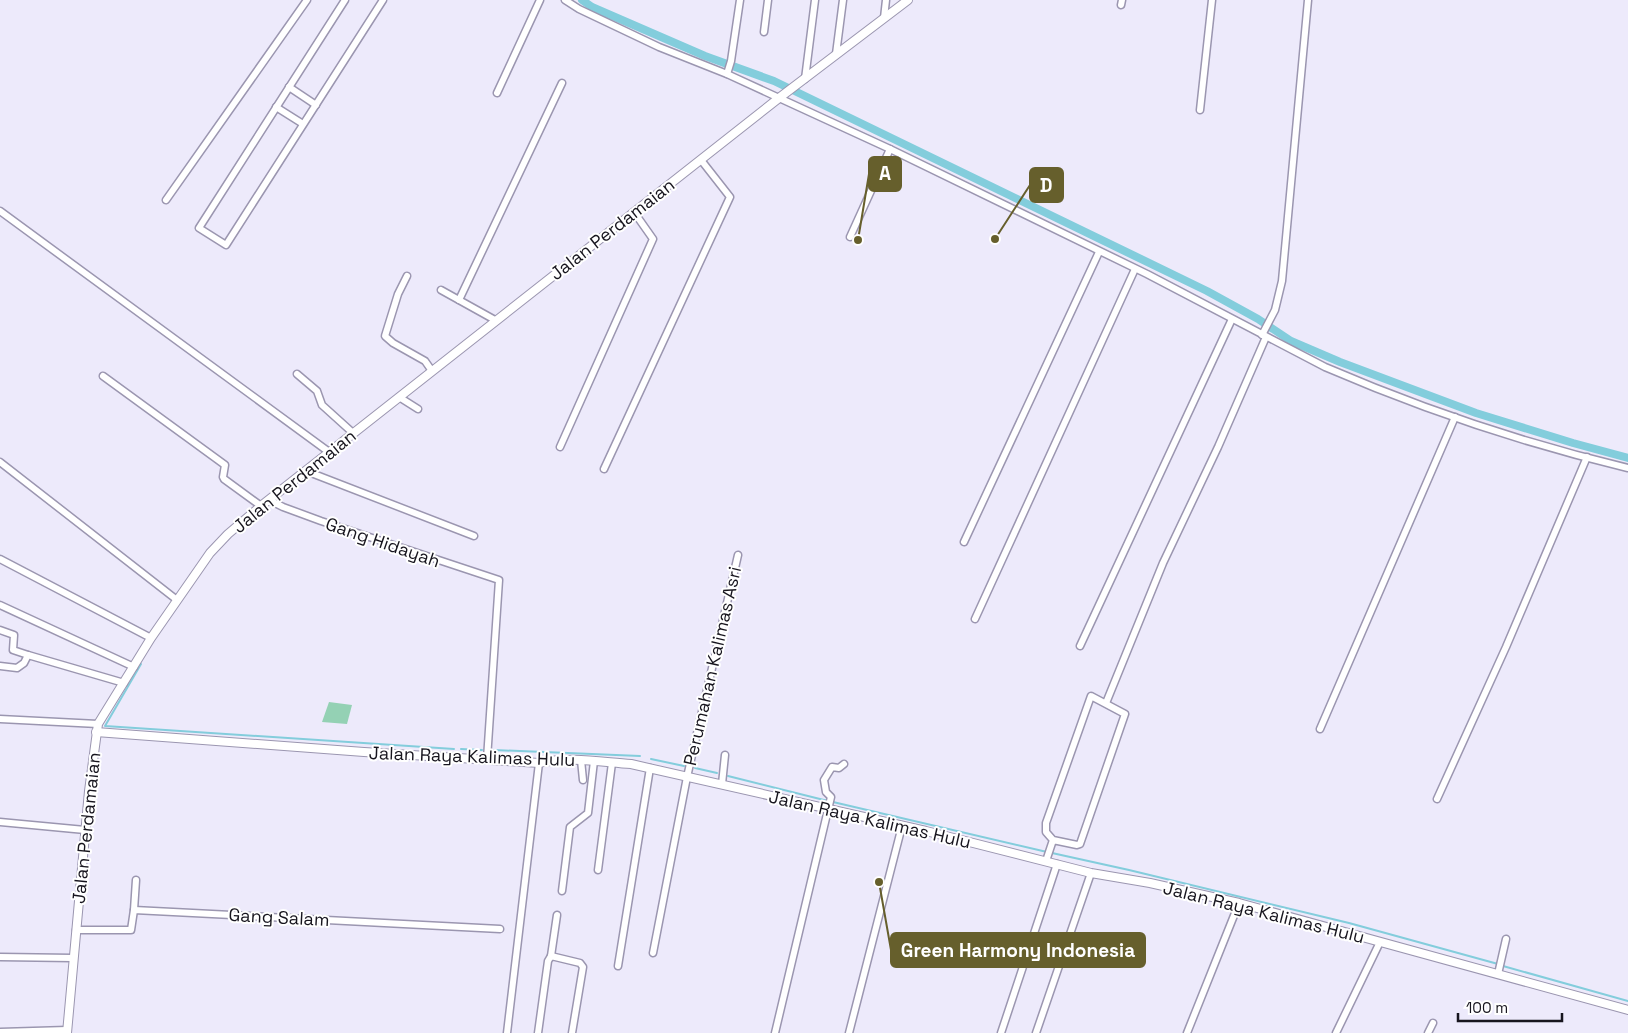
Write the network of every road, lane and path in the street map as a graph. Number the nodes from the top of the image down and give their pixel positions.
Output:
1 (307, 0) edge
2 (345, 0) edge
3 (383, 0) edge
4 (540, 0) edge
5 (565, 0) edge
6 (740, 0) edge
7 (768, 0) edge
8 (815, 0) edge
9 (843, 0) edge
10 (886, 0) edge
11 (908, 0) edge
12 (1212, 0) edge
13 (1308, 0) edge
14 (884, 18) junction
15 (764, 32) dead end
16 (836, 54) junction
17 (727, 74) junction
18 (805, 79) junction
19 (562, 82) dead end
20 (289, 87) junction
21 (497, 93) dead end
22 (779, 98) junction
23 (316, 104) junction
24 (276, 107) junction
25 (1200, 110) dead end
26 (303, 124) junction
27 (890, 149) junction
28 (701, 160) junction
29 (166, 200) dead end
30 (0, 211) edge
31 (634, 212) junction
32 (850, 237) dead end
33 (1099, 252) junction
34 (1135, 269) junction
35 (407, 276) dead end
36 (441, 290) dead end
37 (459, 300) junction
38 (1232, 319) junction
39 (495, 320) junction
40 (1264, 334) junction
41 (432, 371) junction
42 (297, 374) dead end
43 (104, 376) dead end
44 (400, 397) junction
45 (418, 409) dead end
46 (1455, 417) junction
47 (354, 433) junction
48 (560, 446) dead end
49 (329, 452) junction
50 (1587, 457) junction
51 (0, 462) edge
52 (1628, 468) edge
53 (604, 469) dead end
54 (306, 470) junction
55 (269, 500) junction
56 (261, 506) junction
57 (474, 536) dead end
58 (964, 542) dead end
59 (738, 555) dead end
60 (0, 559) edge
61 (177, 600) junction
62 (0, 605) edge
63 (975, 619) dead end
64 (0, 630) edge
65 (151, 638) junction
66 (1080, 646) dead end
67 (28, 656) junction
68 (0, 666) edge
69 (134, 667) junction
70 (124, 683) junction
71 (1106, 703) junction
72 (0, 718) edge
73 (97, 728) junction
74 (1320, 730) dead end
75 (725, 756) dead end
76 (488, 759) junction
77 (581, 760) junction
78 (594, 761) junction
79 (612, 762) junction
80 (539, 763) junction
81 (844, 764) dead end
82 (650, 768) junction
83 (687, 777) junction
84 (583, 780) dead end
85 (722, 784) junction
86 (1436, 799) dead end
87 (829, 804) junction
88 (0, 822) edge
89 (902, 826) junction
90 (85, 830) junction
91 (1054, 840) junction
92 (1048, 856) junction
93 (1057, 864) junction
94 (598, 870) dead end
95 (1091, 873) junction
96 (136, 880) dead end
97 (562, 891) dead end
98 (1239, 903) junction
99 (134, 910) junction
100 (557, 915) dead end
101 (500, 929) dead end
102 (76, 930) junction
103 (1506, 939) dead end
104 (1380, 942) junction
105 (653, 953) dead end
106 (551, 956) junction
107 (0, 957) edge
108 (73, 958) junction
109 (618, 966) dead end
110 (1500, 969) junction
111 (1628, 1010) edge
112 (1433, 1023) dead end
113 (0, 1032) edge
114 (67, 1032) edge
115 (507, 1033) edge
116 (538, 1033) edge
117 (572, 1033) edge
118 (775, 1033) edge
119 (849, 1033) edge
120 (1002, 1033) edge
121 (1036, 1033) edge
122 (1187, 1033) edge
123 (1336, 1033) edge
124 (1428, 1033) edge

1 - 29 street
2 - 20 street
3 - 23 street
4 - 21 street
5 - 17 street
6 - 17 street
7 - 15 street
8 - 18 street
9 - 16 street
10 - 14 street
11 - 14 street, Jalan Perdamaian
12 - 25 street
13 - 40 street
14 - 16 street, Jalan Perdamaian
16 - 18 street, Jalan Perdamaian
17 - 22 street
18 - 22 street, Jalan Perdamaian
19 - 37 street
20 - 23 street
20 - 24 street
22 - 27 street
22 - 28 street, Jalan Perdamaian
23 - 26 street
24 - 26 street
24 - 26 street
27 - 32 street
27 - 33 street
28 - 31 street, Jalan Perdamaian
28 - 53 street
30 - 49 street
31 - 39 street, Jalan Perdamaian
31 - 48 street
33 - 34 street
33 - 58 street
34 - 38 street
34 - 63 street
35 - 41 street
36 - 37 street
37 - 39 street
38 - 40 street
38 - 66 street
39 - 41 street, Jalan Perdamaian
40 - 46 street
40 - 71 street
41 - 44 street, Jalan Perdamaian
42 - 47 street
43 - 56 street
44 - 45 street
44 - 47 street, Jalan Perdamaian
46 - 50 street
46 - 74 street
47 - 49 street, Jalan Perdamaian
49 - 54 street, Jalan Perdamaian
50 - 52 street
50 - 86 street
51 - 61 street
54 - 55 street, Jalan Perdamaian
54 - 57 street
55 - 56 street, Jalan Perdamaian
55 - 76 street, Gang Hidayah
56 - 61 street, Jalan Perdamaian
59 - 83 street, Perumahan Kalimas Asri
60 - 65 street
61 - 65 street, Jalan Perdamaian
62 - 69 street
64 - 67 street
65 - 69 street, Jalan Perdamaian
67 - 68 street
67 - 70 street
69 - 70 street, Jalan Perdamaian
70 - 73 street, Jalan Perdamaian
71 - 91 street
71 - 91 street
72 - 73 street
73 - 76 street, Jalan Raya Kalimas Hulu
73 - 90 street, Jalan Perdamaian
75 - 85 street
76 - 80 street, Jalan Raya Kalimas Hulu
77 - 78 street, Jalan Raya Kalimas Hulu
77 - 80 street, Jalan Raya Kalimas Hulu
77 - 84 street
78 - 79 street, Jalan Raya Kalimas Hulu
78 - 97 street
79 - 82 street, Jalan Raya Kalimas Hulu
79 - 94 street
80 - 115 street
81 - 87 street
82 - 83 street, Jalan Raya Kalimas Hulu
82 - 109 street
83 - 85 street, Jalan Raya Kalimas Hulu
83 - 105 street, Perumahan Kalimas Asri
85 - 87 street, Jalan Raya Kalimas Hulu
87 - 89 street, Jalan Raya Kalimas Hulu
87 - 118 street
88 - 90 street
89 - 92 street, Jalan Raya Kalimas Hulu
89 - 119 street
90 - 102 street, Jalan Perdamaian
91 - 92 street
92 - 93 street, Jalan Raya Kalimas Hulu
93 - 95 street, Jalan Raya Kalimas Hulu
93 - 120 street
95 - 98 street, Jalan Raya Kalimas Hulu
95 - 121 street
96 - 99 street
98 - 104 street, Jalan Raya Kalimas Hulu
98 - 122 street
99 - 101 street, Gang Salam
99 - 102 street
100 - 106 street
102 - 108 street, Jalan Perdamaian
103 - 110 street
104 - 110 street, Jalan Raya Kalimas Hulu
104 - 123 street
106 - 116 street
106 - 117 street
107 - 108 street
108 - 114 street, Jalan Perdamaian
110 - 111 street, Jalan Raya Kalimas Hulu
112 - 124 street
113 - 114 street

